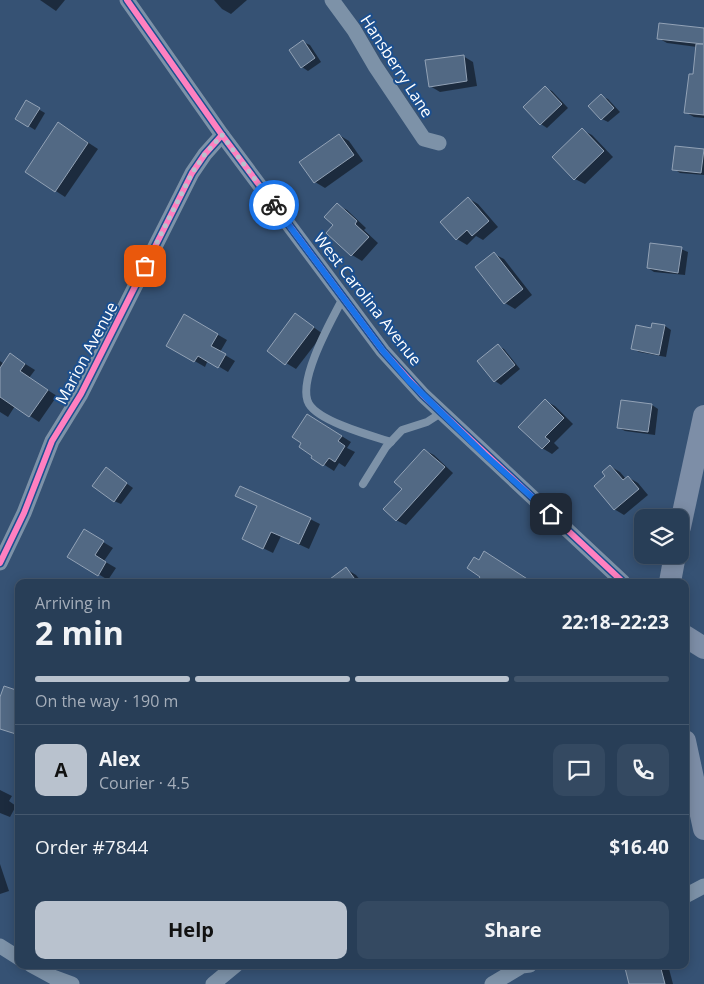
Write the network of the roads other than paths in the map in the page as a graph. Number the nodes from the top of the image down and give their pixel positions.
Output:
1 (127, 0) edge
2 (332, 0) edge
3 (222, 135) junction
4 (439, 143) dead end
5 (343, 298) junction
6 (441, 413) junction
7 (704, 416) edge
8 (391, 442) junction
9 (363, 484) dead end
10 (684, 509) edge
11 (0, 563) edge
12 (673, 564) edge
13 (620, 579) edge
14 (671, 579) edge
15 (689, 639) edge
16 (704, 648) edge
17 (689, 760) edge
18 (704, 830) edge
19 (704, 886) edge
20 (689, 894) edge
21 (0, 946) edge
22 (15, 955) edge
23 (39, 969) edge
24 (231, 969) edge
25 (517, 969) edge
26 (72, 984) edge
27 (213, 984) edge
28 (492, 984) edge

1 - 3 street, West Carolina Avenue
2 - 4 street, Hansberry Lane
3 - 5 street, West Carolina Avenue
3 - 11 street, Marion Avenue
5 - 6 street, West Carolina Avenue
5 - 8 lane
6 - 8 lane
6 - 13 street, West Carolina Avenue
7 - 10 main road
8 - 9 lane
12 - 14 main road
15 - 16 main road
17 - 18 main road
19 - 20 street
21 - 22 street
23 - 26 street
24 - 27 street
25 - 28 street

